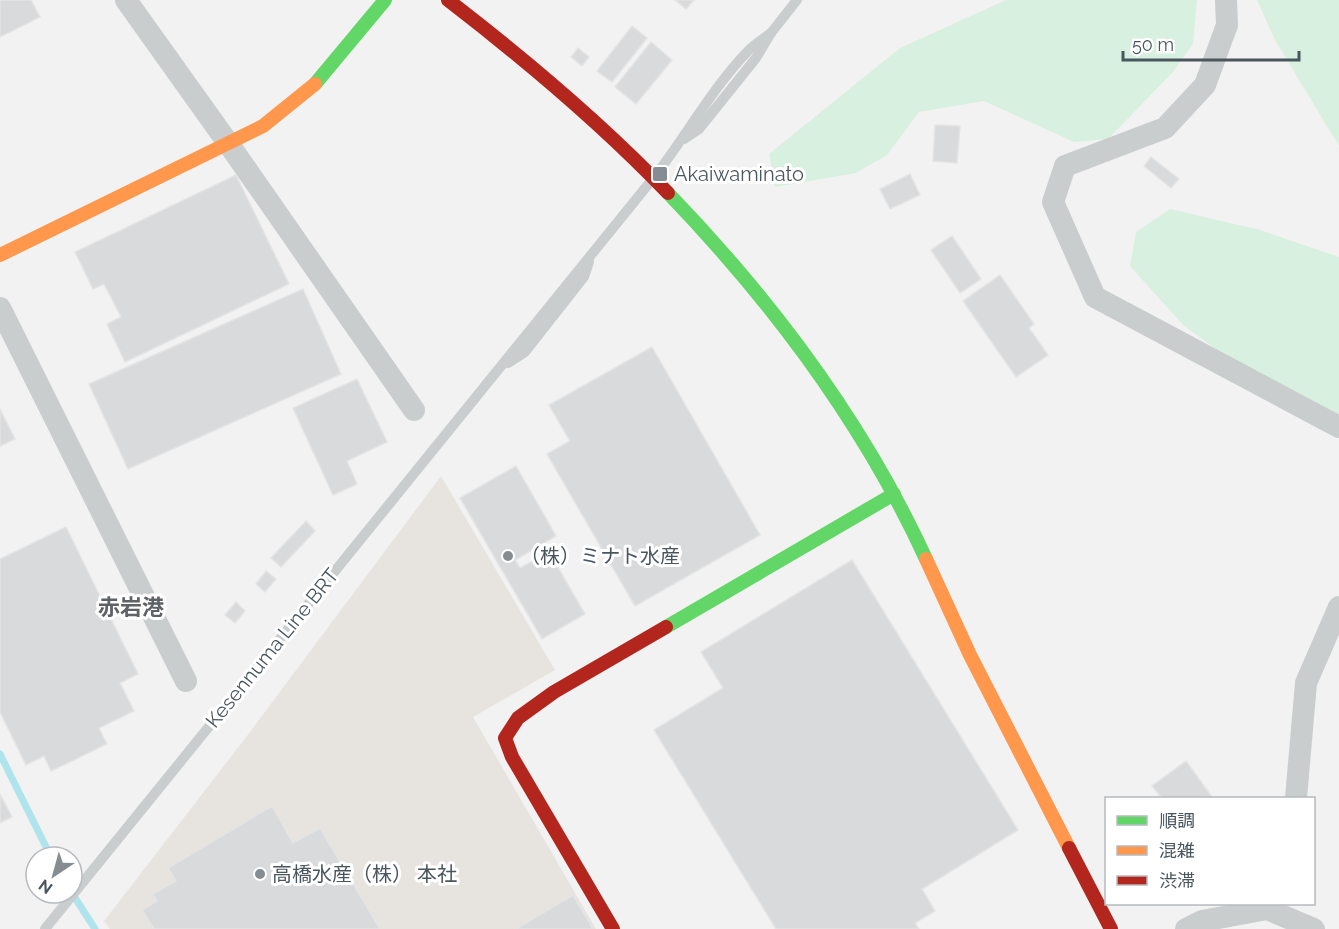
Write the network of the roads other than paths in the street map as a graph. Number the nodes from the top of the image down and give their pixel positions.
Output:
1 (126, 0) edge
2 (385, 0) edge
3 (448, 0) edge
4 (797, 0) edge
5 (1226, 0) edge
6 (228, 143) junction
7 (655, 176) junction
8 (0, 255) edge
9 (0, 308) edge
10 (414, 410) dead end
11 (1339, 427) edge
12 (894, 494) junction
13 (1339, 607) edge
14 (186, 681) dead end
15 (1296, 797) edge
16 (1229, 910) edge
17 (45, 929) edge
18 (613, 929) edge
19 (1111, 929) edge
20 (1186, 929) edge
21 (1314, 929) edge

1 - 6 street
2 - 6 street
3 - 7 street
4 - 7 lane, Kesennuma Line BRT
5 - 11 street
6 - 8 street
6 - 10 street
7 - 12 street
7 - 17 lane, Kesennuma Line BRT
9 - 14 street
12 - 18 street
12 - 19 street
13 - 15 street
16 - 20 street
16 - 21 street

